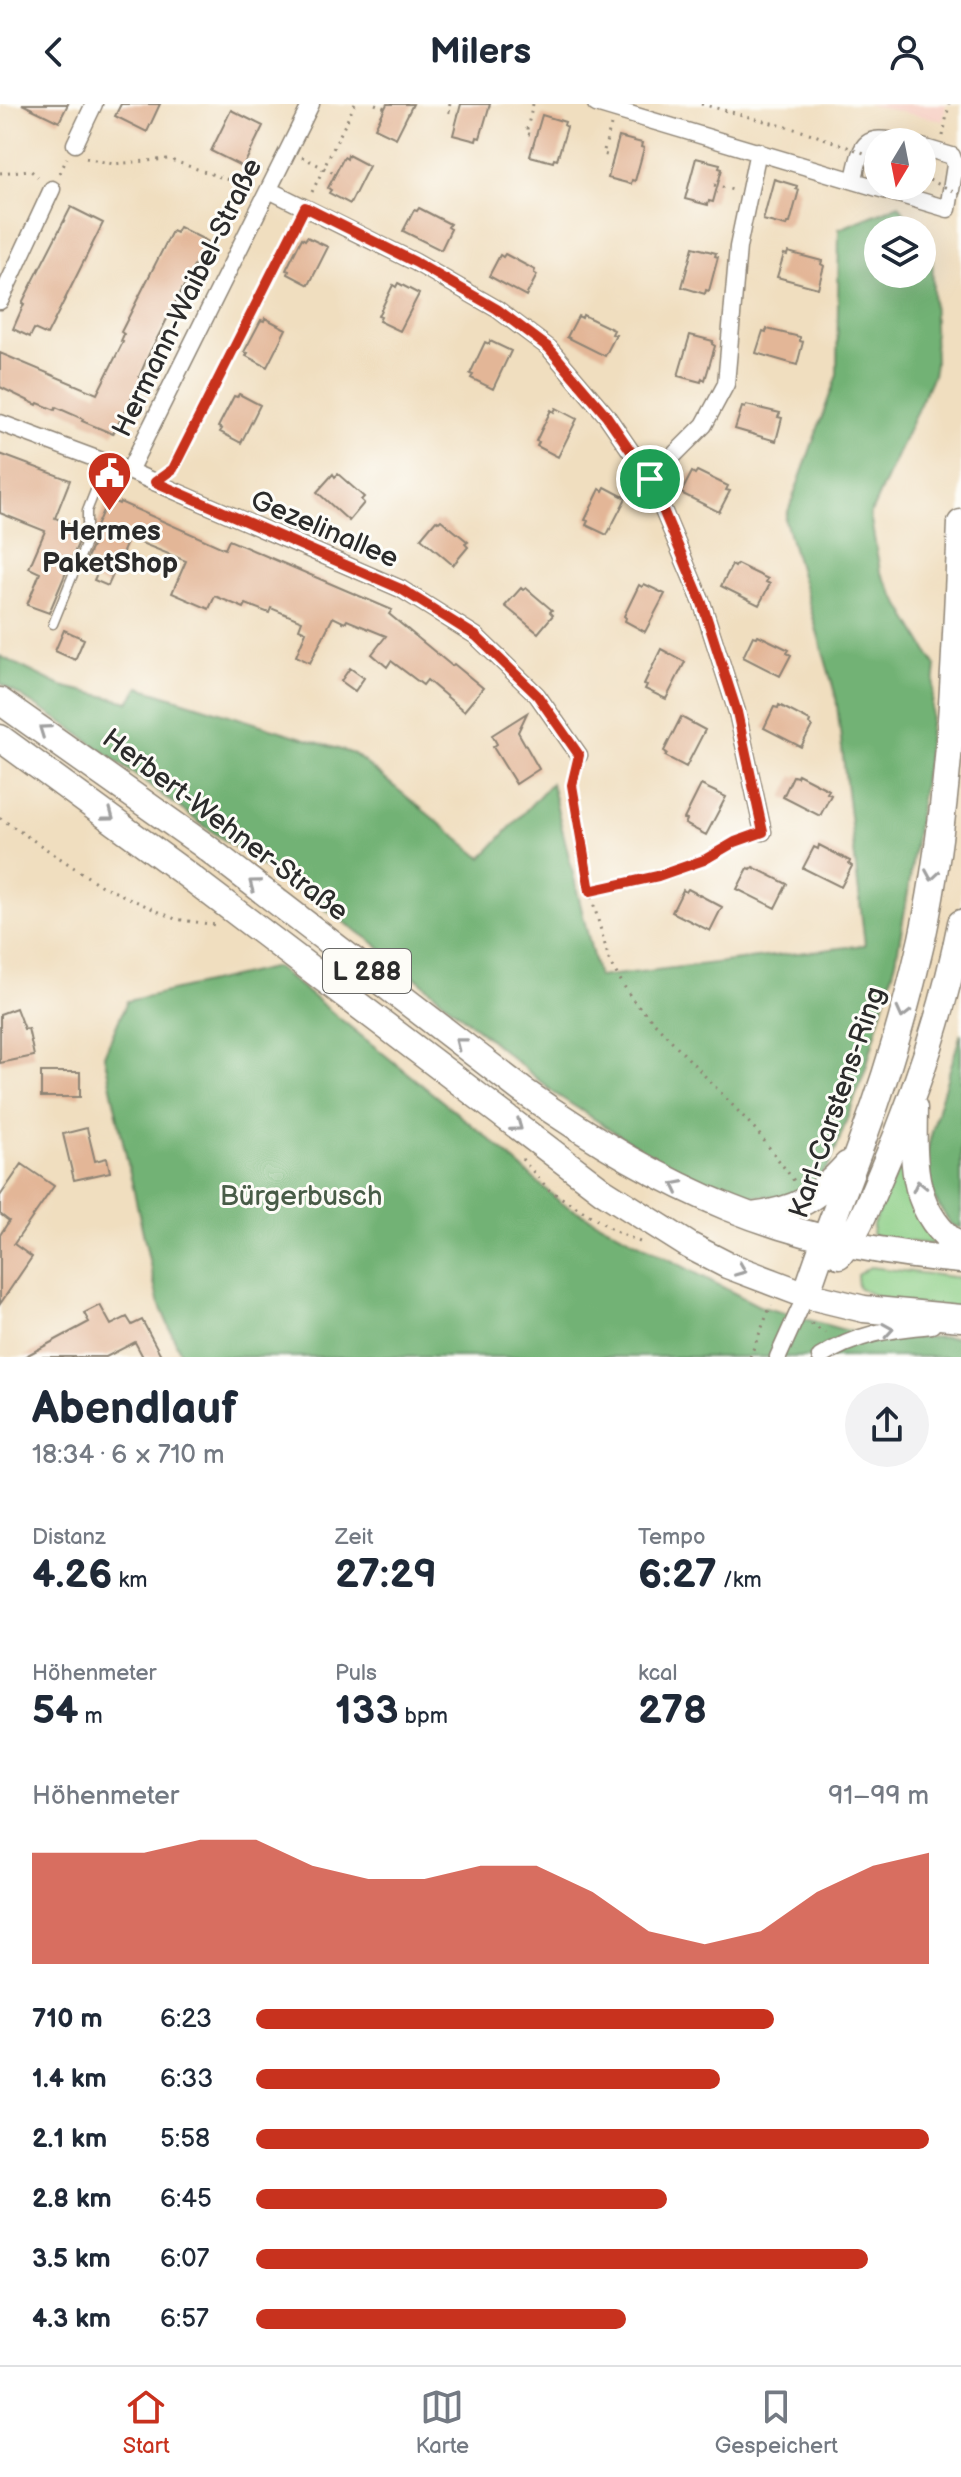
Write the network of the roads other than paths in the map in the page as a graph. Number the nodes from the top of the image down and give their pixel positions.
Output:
1 (94, 104) edge
2 (311, 104) edge
3 (596, 104) edge
4 (75, 144) road end
5 (864, 145) edge
6 (936, 149) edge
7 (758, 151) junction
8 (854, 179) junction
9 (864, 182) edge
10 (52, 189) road end
11 (269, 190) junction
12 (920, 200) edge
13 (0, 301) edge
14 (0, 423) edge
15 (107, 462) junction
16 (129, 471) junction
17 (650, 479) junction
18 (961, 523) edge
19 (53, 624) dead end
20 (0, 701) edge
21 (0, 738) edge
22 (579, 755) road end
23 (763, 832) road end
24 (961, 923) edge
25 (914, 1096) junction
26 (857, 1154) junction
27 (748, 1217) junction
28 (836, 1242) junction
29 (961, 1248) edge
30 (961, 1260) edge
31 (806, 1295) junction
32 (961, 1319) edge
33 (778, 1357) edge
34 (820, 1357) edge

1 - 4 street
2 - 11 street, Hermann-Waibel-Straße
3 - 7 street
5 - 8 street
6 - 12 street
7 - 8 street
7 - 17 street
8 - 9 street
10 - 13 street
11 - 16 street, Hermann-Waibel-Straße
11 - 17 street
14 - 15 street, Gezelinallee
15 - 16 street, Gezelinallee
15 - 19 lane
16 - 22 street, Gezelinallee
17 - 23 street
18 -> 26 main road, Karl-Carstens-Ring
27 -> 20 main road, Herbert-Wehner-Straße / L 288
21 -> 31 main road, L 288
24 - 25 main road, Karl-Carstens-Ring
25 - 28 main road, Karl-Carstens-Ring
29 -> 25 main road
26 - 27 main road
26 - 28 main road, Karl-Carstens-Ring
27 - 28 main road, Herbert-Wehner-Straße / L 288
28 - 30 main road, L 288
28 - 31 main road, Karl-Carstens-Ring
31 - 32 main road, L 288
31 - 33 street
34 -> 32 street

